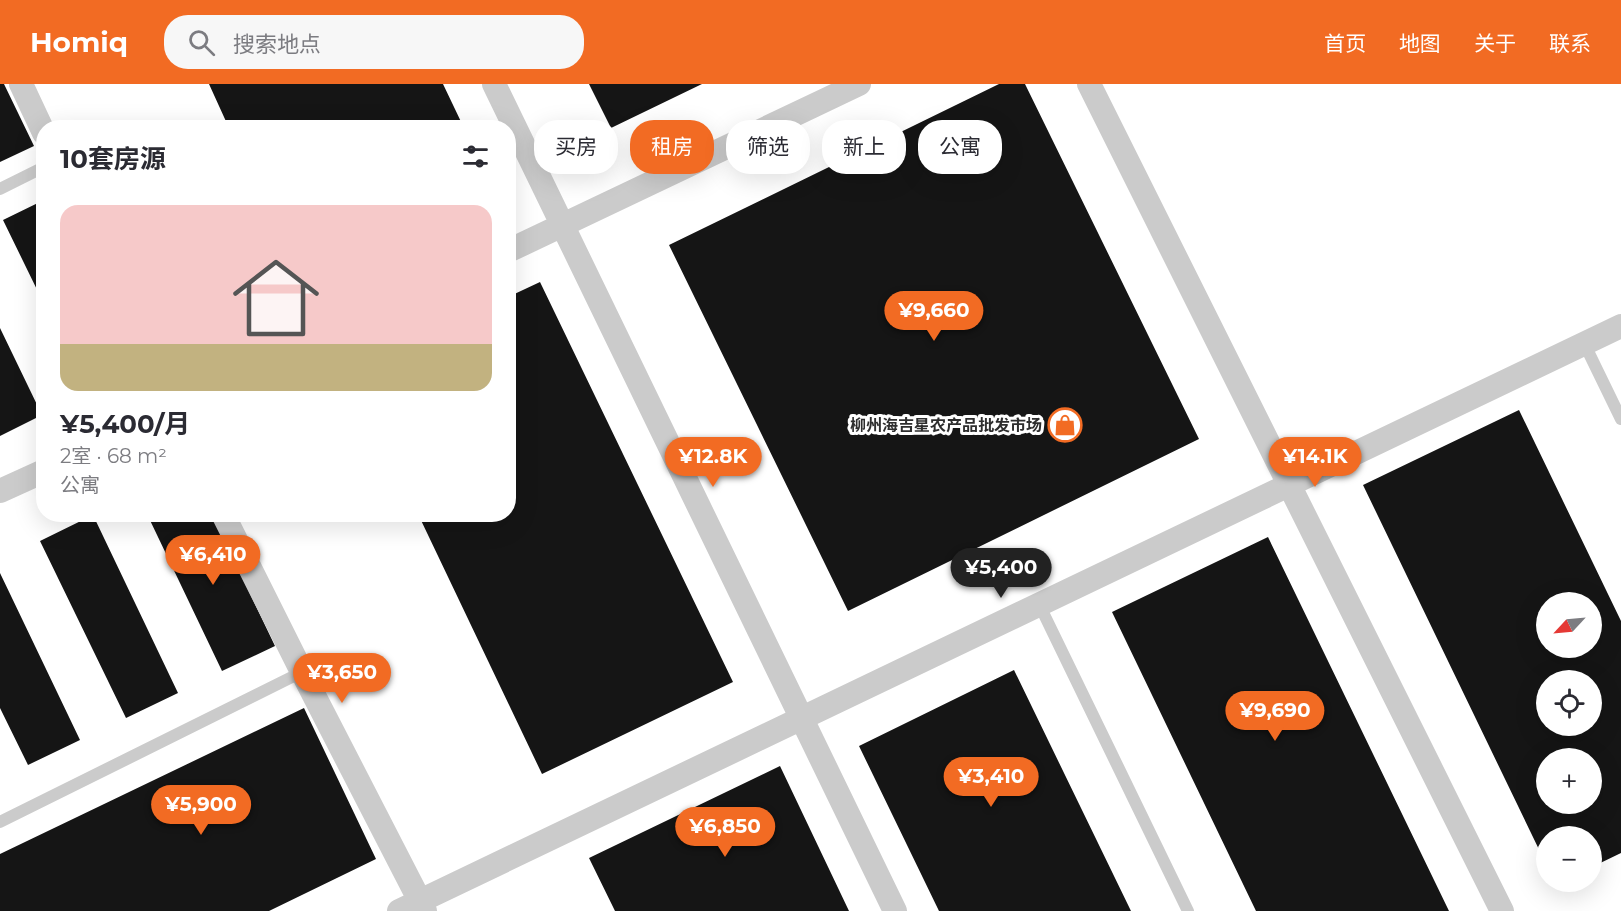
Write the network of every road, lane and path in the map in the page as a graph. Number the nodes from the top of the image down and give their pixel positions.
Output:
1 (21, 84) edge
2 (494, 84) edge
3 (859, 84) edge
4 (1089, 84) edge
5 (38, 120) edge
6 (512, 120) edge
7 (516, 129) edge
8 (36, 171) edge
9 (0, 189) edge
10 (563, 225) junction
11 (516, 247) edge
12 (1621, 326) edge
13 (1584, 343) junction
14 (1621, 419) edge
15 (36, 475) edge
16 (1290, 484) junction
17 (0, 491) edge
18 (227, 522) edge
19 (1040, 604) junction
20 (302, 672) junction
21 (802, 718) junction
22 (0, 822) edge
23 (415, 908) edge
24 (895, 911) edge
25 (1188, 911) edge
26 (1502, 911) edge

1 - 5 street
2 - 6 street
3 - 10 street
4 - 16 street
7 - 10 street
8 - 9 lane
10 - 11 street
10 - 21 street
12 - 13 street
13 - 14 lane
13 - 16 street
15 - 17 street
16 - 19 street
16 - 26 street
18 - 20 street
19 - 21 street
19 - 25 lane
20 - 22 lane
20 - 23 street
21 - 23 street
21 - 24 street

